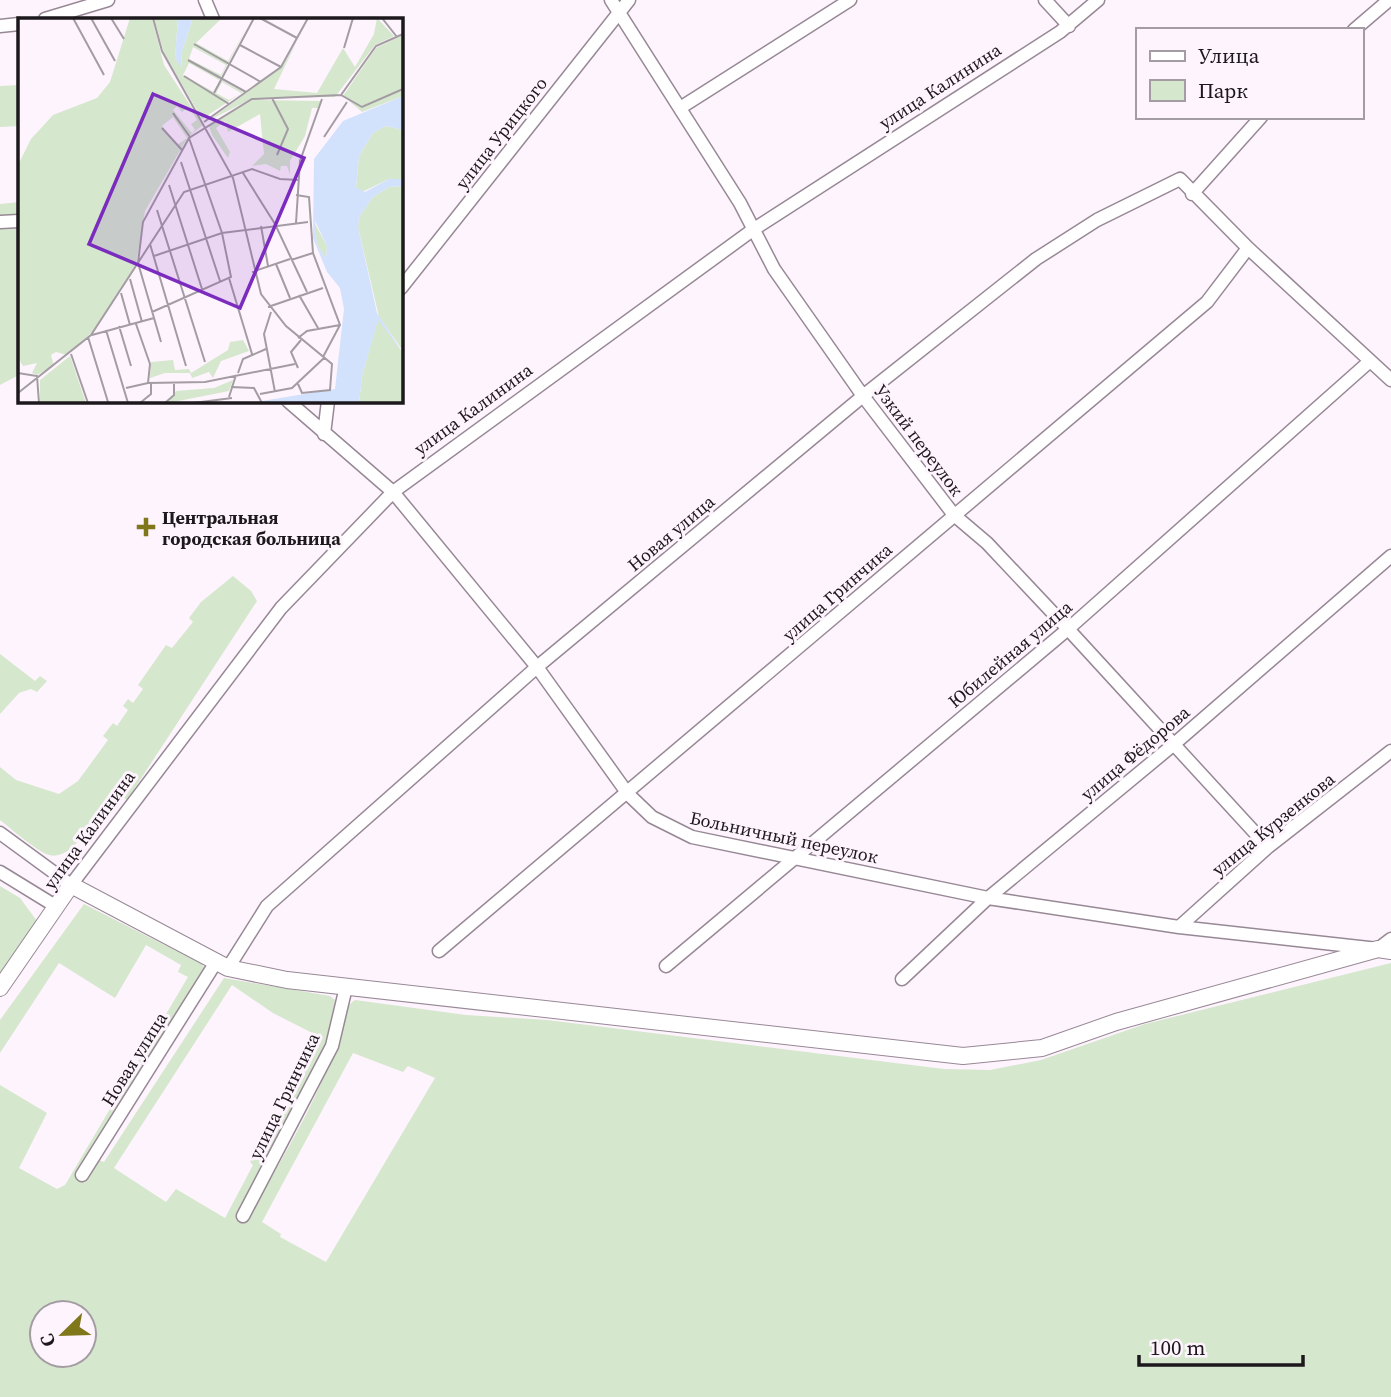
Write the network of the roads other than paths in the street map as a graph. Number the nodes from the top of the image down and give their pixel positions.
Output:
1 (108, 0) edge
2 (205, 0) edge
3 (629, 0) edge
4 (850, 0) edge
5 (1045, 0) edge
6 (1098, 0) edge
7 (1389, 0) edge
8 (615, 5) edge
9 (49, 18) edge
10 (213, 18) edge
11 (18, 24) edge
12 (0, 26) edge
13 (1069, 26) junction
14 (1356, 28) edge
15 (680, 108) junction
16 (1259, 119) edge
17 (1192, 194) junction
18 (18, 221) edge
19 (0, 222) edge
20 (754, 229) junction
21 (1248, 248) junction
22 (402, 287) edge
23 (1370, 361) junction
24 (1391, 380) edge
25 (863, 396) junction
26 (289, 402) edge
27 (328, 402) edge
28 (324, 434) junction
29 (393, 492) junction
30 (954, 515) junction
31 (1391, 556) edge
32 (1068, 629) junction
33 (537, 667) junction
34 (1173, 745) junction
35 (1391, 751) edge
36 (628, 794) junction
37 (0, 833) edge
38 (1268, 847) junction
39 (791, 859) junction
40 (0, 872) edge
41 (71, 886) junction
42 (988, 898) junction
43 (57, 907) junction
44 (1179, 926) junction
45 (1387, 947) edge
46 (439, 951) dead end
47 (222, 965) junction
48 (666, 966) dead end
49 (902, 979) dead end
50 (346, 987) junction
51 (0, 988) edge
52 (82, 1175) dead end
53 (243, 1216) dead end

1 - 9 street
2 - 10 street
3 - 8 street, улица Урицкого
4 - 15 street
5 - 13 street
6 - 13 street, улица Калинина
7 - 14 street
8 - 15 street, Узкий переулок
8 - 22 street, улица Урицкого
11 - 12 street
13 - 20 street, улица Калинина
15 - 20 street, Узкий переулок
16 - 17 street
17 - 21 street
17 - 25 street, Новая улица
18 - 19 street
20 - 25 street, Узкий переулок
20 - 29 street, улица Калинина
21 - 23 street
21 - 30 street, улица Гринчика
23 - 24 street
23 - 32 street, Юбилейная улица
25 - 30 street, Узкий переулок
25 - 33 street, Новая улица
26 - 28 street, Больничный переулок
27 - 28 street
28 - 29 street, Больничный переулок
29 - 33 street, Больничный переулок
29 - 41 street, улица Калинина
30 - 32 street, Узкий переулок
30 - 36 street, улица Гринчика
31 - 34 street, улица Фёдорова
32 - 34 street, Узкий переулок
32 - 39 street, Юбилейная улица
33 - 36 street, Больничный переулок
33 - 47 street, Новая улица
34 - 38 street, Узкий переулок
34 - 42 street, улица Фёдорова
35 - 38 street, улица Курзенкова
36 - 39 street, Больничный переулок
36 - 46 street, улица Гринчика
37 - 41 street
38 - 44 street, улица Курзенкова
39 - 42 street, Больничный переулок
39 - 48 street, Юбилейная улица
40 - 43 street
41 - 43 street, улица Калинина
41 - 47 street
42 - 44 street, Больничный переулок
42 - 49 street, улица Фёдорова
43 - 51 street, улица Калинина
44 - 45 street, Больничный переулок
45 - 50 street
47 - 50 street
47 - 52 street, Новая улица
50 - 53 street, улица Гринчика

